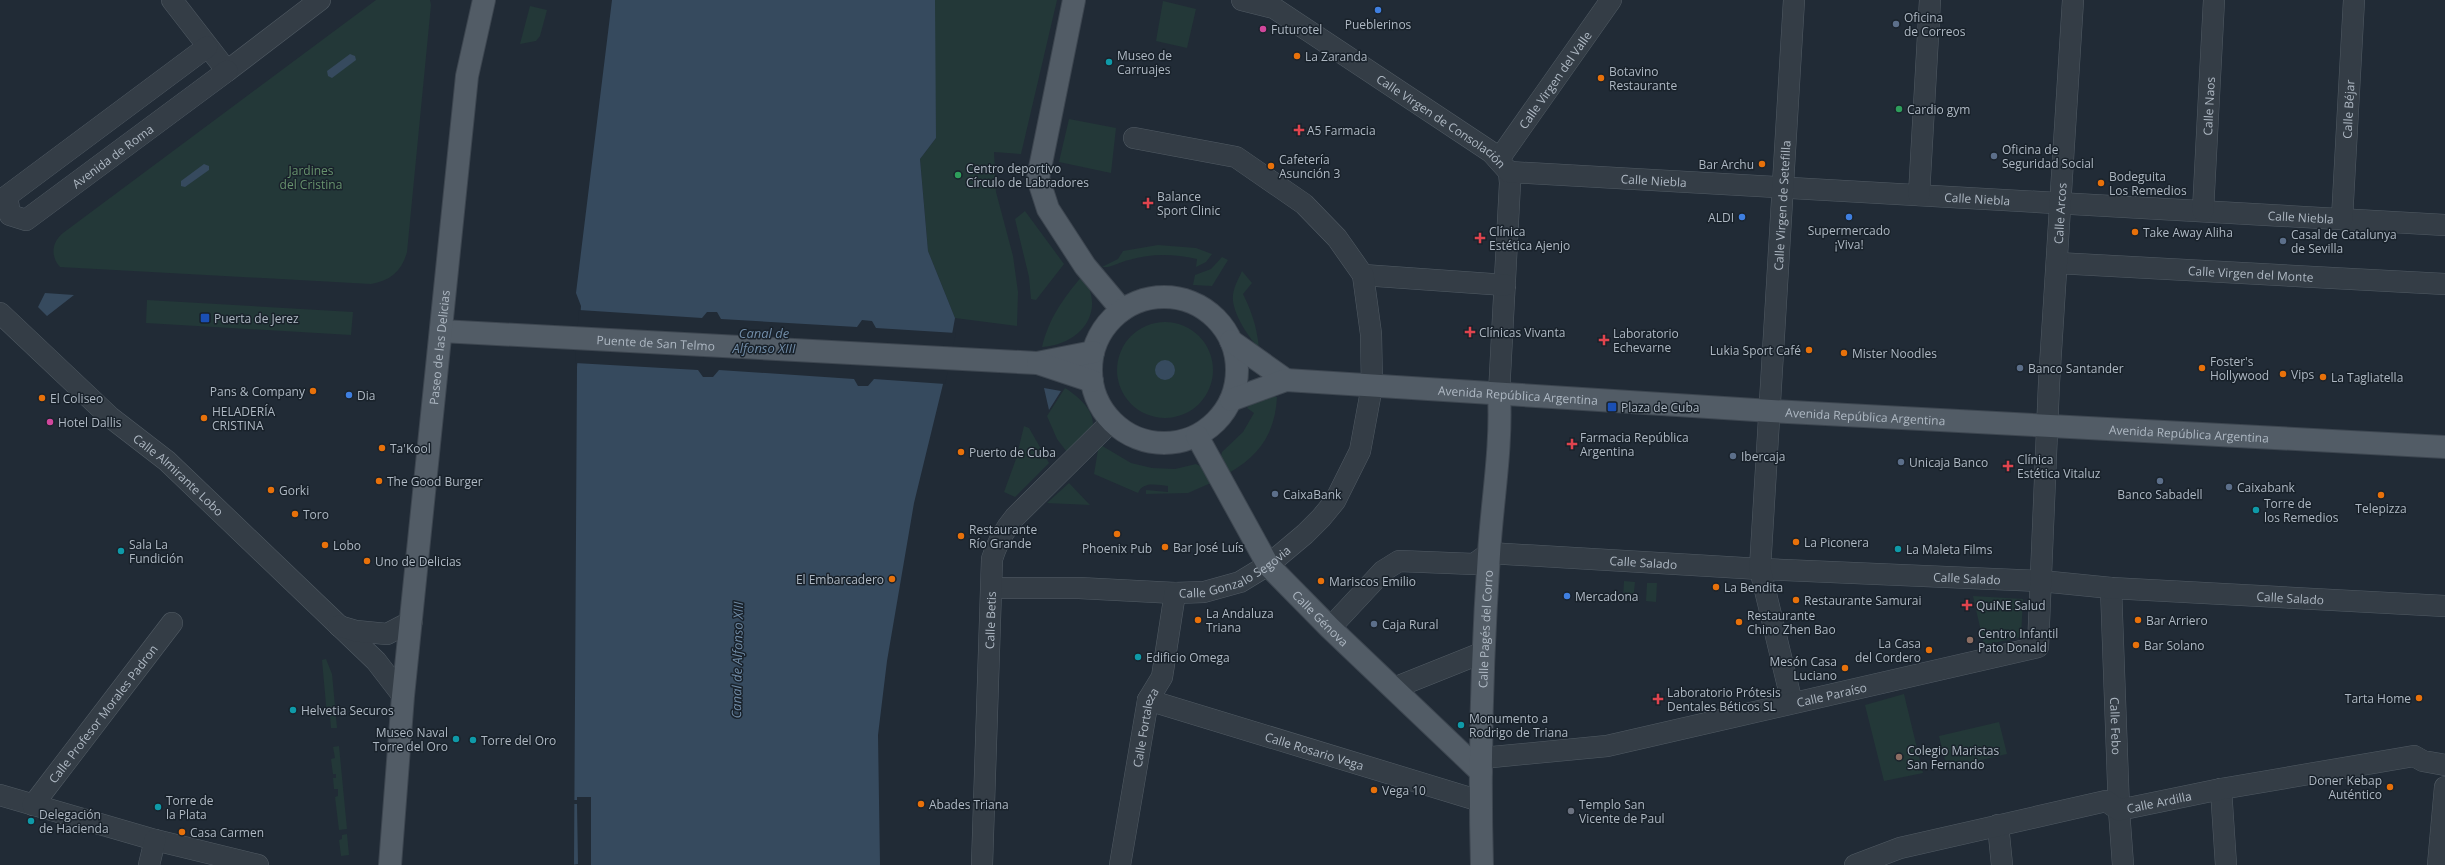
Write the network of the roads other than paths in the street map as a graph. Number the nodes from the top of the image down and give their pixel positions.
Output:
1 (172, 0) edge
2 (320, 0) edge
3 (484, 0) edge
4 (1074, 0) edge
5 (1611, 0) edge
6 (1794, 0) edge
7 (1930, 0) edge
8 (2073, 0) edge
9 (2214, 0) edge
10 (2354, 0) edge
11 (1252, 1) edge
12 (207, 47) junction
13 (227, 71) junction
14 (1134, 138) dead end
15 (1504, 166) junction
16 (1784, 188) junction
17 (1919, 195) junction
18 (3, 201) edge
19 (2060, 203) junction
20 (2203, 211) junction
21 (2342, 219) junction
22 (2445, 225) edge
23 (2057, 263) junction
24 (1363, 275) junction
25 (1505, 284) junction
26 (2445, 284) edge
27 (1122, 310) junction
28 (0, 313) edge
29 (441, 331) junction
30 (1231, 340) junction
31 (1093, 352) junction
32 (1028, 363) junction
33 (1286, 380) junction
34 (1092, 381) junction
35 (1372, 386) junction
36 (1499, 394) junction
37 (1231, 400) junction
38 (1771, 411) junction
39 (1112, 421) junction
40 (2047, 426) junction
41 (1196, 436) junction
42 (2445, 447) edge
43 (1489, 553) junction
44 (1268, 565) junction
45 (1760, 569) junction
46 (2041, 581) junction
47 (992, 588) junction
48 (2111, 588) junction
49 (1175, 593) junction
50 (2445, 606) edge
51 (412, 621) junction
52 (172, 622) dead end
53 (337, 625) junction
54 (1330, 628) junction
55 (2038, 647) joint
56 (1484, 652) junction
57 (1394, 688) junction
58 (403, 696) junction
59 (1148, 700) junction
60 (1792, 703) junction
61 (1482, 765) junction
62 (2445, 765) edge
63 (2445, 787) edge
64 (2221, 789) junction
65 (0, 795) edge
66 (1480, 800) junction
67 (33, 805) junction
68 (2119, 810) junction
69 (1998, 825) junction
70 (155, 840) junction
71 (1888, 860) edge
72 (148, 865) edge
73 (258, 865) edge
74 (390, 865) edge
75 (982, 865) edge
76 (1120, 865) edge
77 (1482, 865) edge
78 (1856, 865) edge
79 (2002, 865) edge
80 (2123, 865) edge
81 (2226, 865) edge
82 (2438, 865) edge

1 - 12 street
2 - 13 street, Avenida de Roma
3 - 29 main road, Paseo de las Delicias
4 - 27 main road
5 - 15 street, Calle Virgen del Valle
6 - 16 street, Calle Virgen de Setefilla
7 - 17 street
8 - 19 street, Calle Arcos
9 - 20 street, Calle Naos
10 - 21 street, Calle Béjar
11 - 15 street, Calle Virgen de Consolación
12 - 13 street
12 - 18 street, Avenida de Roma
13 - 18 street, Avenida de Roma
14 - 24 street
15 - 16 street, Calle Niebla
15 - 25 street, Calle Virgen de Consolación
16 - 17 street, Calle Niebla
16 - 38 street, Calle Virgen de Setefilla
17 - 19 street, Calle Niebla
19 - 20 street, Calle Niebla
19 - 23 street, Calle Arcos
20 - 21 street, Calle Niebla
21 - 22 street, Calle Niebla
23 - 26 street, Calle Virgen del Monte
23 - 40 street, Calle Arcos
24 - 25 street
24 - 35 street, Calle Gonzalo Segovia
25 - 36 street, Calle Virgen de Consolación
27 - 30 main road
27 - 31 main road
28 - 53 street, Calle Almirante Lobo
29 - 32 main road, Puente de San Telmo
29 - 51 main road, Paseo de las Delicias
30 - 33 main road
30 - 37 main road
31 - 32 main road, Puente de San Telmo
31 - 34 main road
32 - 34 main road, Puente de San Telmo
33 - 35 main road, Avenida República Argentina
33 - 37 main road
34 - 39 main road
35 - 36 main road, Avenida República Argentina
35 - 44 street, Calle Gonzalo Segovia
36 - 38 main road, Avenida República Argentina
36 - 43 main road, Calle Pagés del Corro
37 - 41 main road
38 - 40 main road, Avenida República Argentina
38 - 45 street, Calle Virgen de Setefilla
39 - 41 main road
39 - 47 street, Calle Betis
40 - 42 main road, Avenida República Argentina
40 - 46 street, Calle Arcos
41 - 44 main road, Calle Génova
43 - 45 street, Calle Salado
43 - 54 street
43 - 56 main road, Calle Pagés del Corro
44 - 49 street, Calle Gonzalo Segovia
44 - 54 main road, Calle Génova
45 - 46 street, Calle Salado
45 - 60 street, Calle Virgen de Setefilla
46 - 48 street, Calle Salado
46 - 55 street, Calle Arcos
47 - 49 street, Calle Gonzalo Segovia
47 - 75 street, Calle Betis
48 - 50 street, Calle Salado
48 - 68 street, Calle Febo
49 - 59 street, Calle Fortaleza
51 - 53 street, Calle Almirante Lobo
51 - 58 main road, Paseo de las Delicias
52 - 67 street, Calle Profesor Morales Padron
53 - 58 street, Calle Almirante Lobo
54 - 57 main road, Calle Génova
55 - 60 street, Calle Paraíso
56 - 57 street
56 - 61 main road, Calle Pagés del Corro
57 - 61 main road, Calle Génova
58 - 74 main road, Paseo de las Delicias
59 - 66 street, Calle Rosario Vega
59 - 76 street, Calle Fortaleza
60 - 61 street, Calle Paraíso
61 - 66 main road, Calle Pagés del Corro
62 - 64 street, Calle Ardilla
63 - 82 street
64 - 68 street, Calle Ardilla
64 - 81 street
65 - 67 street
66 - 77 main road, Calle Pagés del Corro
67 - 70 street
68 - 69 street, Calle Ardilla
68 - 80 street, Calle Febo
69 - 71 street, Calle Ardilla
69 - 79 street
70 - 72 street
70 - 73 street
71 - 78 street, Calle Ardilla

